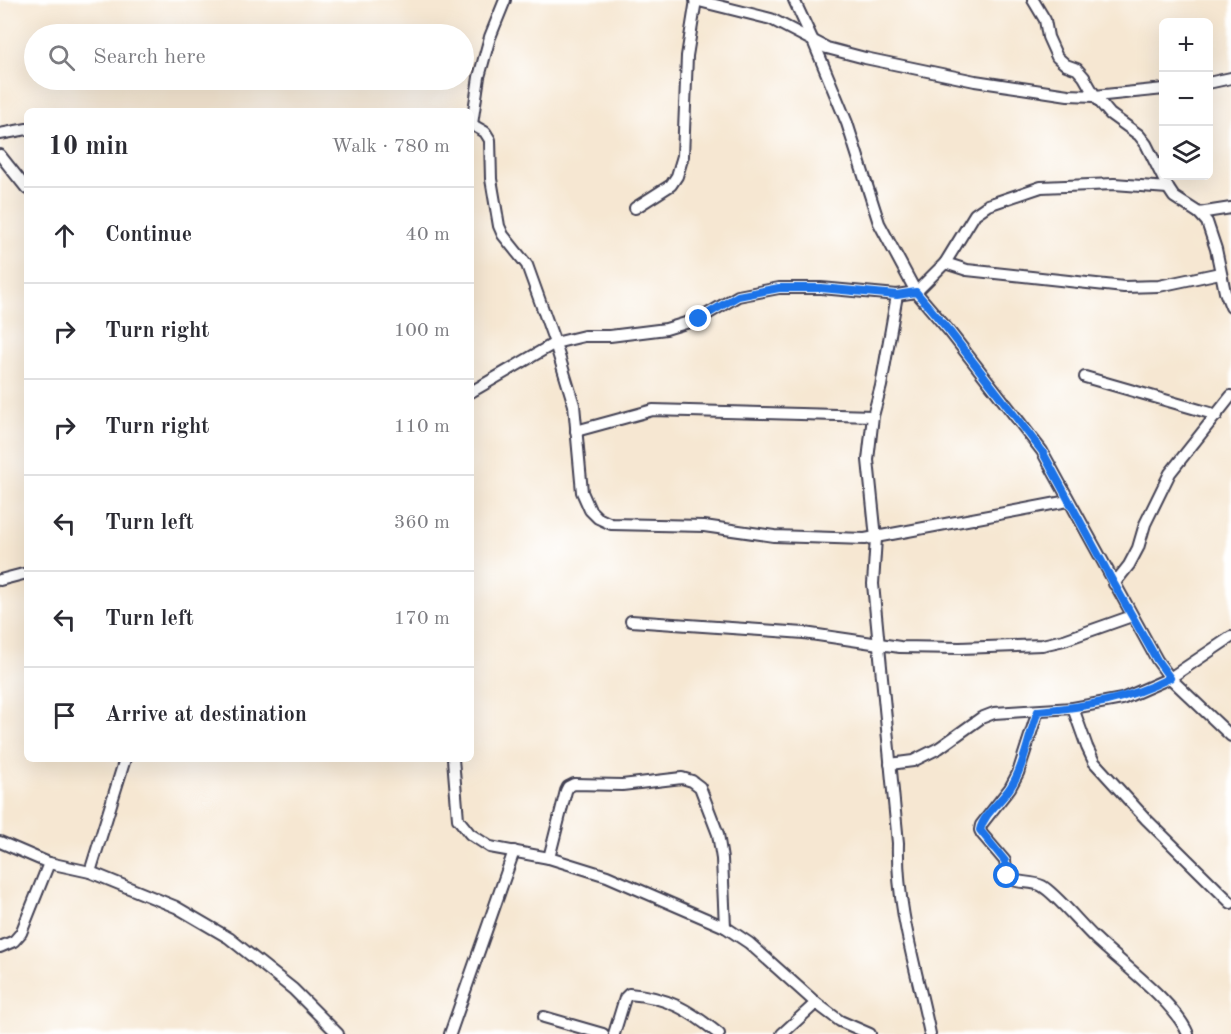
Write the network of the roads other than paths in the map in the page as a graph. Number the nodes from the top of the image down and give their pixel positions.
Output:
1 (505, 0) edge
2 (695, 0) edge
3 (794, 0) edge
4 (1033, 0) edge
5 (814, 43) junction
6 (1231, 78) edge
7 (1213, 81) edge
8 (1159, 89) edge
9 (1095, 96) junction
10 (474, 108) edge
11 (474, 125) edge
12 (24, 130) edge
13 (0, 134) edge
14 (0, 155) edge
15 (24, 185) edge
16 (1168, 188) junction
17 (635, 208) dead end
18 (1231, 208) edge
19 (1199, 213) junction
20 (945, 263) junction
21 (1220, 273) junction
22 (916, 292) junction
23 (897, 295) junction
24 (1231, 307) edge
25 (555, 343) junction
26 (1085, 377) dead end
27 (474, 390) edge
28 (1231, 396) edge
29 (1217, 415) junction
30 (873, 416) junction
31 (576, 431) junction
32 (1068, 501) junction
33 (876, 538) junction
34 (24, 573) edge
35 (0, 580) edge
36 (1114, 584) junction
37 (1132, 616) junction
38 (631, 621) dead end
39 (1231, 637) edge
40 (878, 644) junction
41 (1170, 678) junction
42 (1073, 708) junction
43 (1038, 711) junction
44 (1231, 736) edge
45 (124, 762) edge
46 (453, 762) edge
47 (890, 764) junction
48 (0, 842) edge
49 (514, 851) junction
50 (549, 858) junction
51 (49, 863) junction
52 (90, 872) junction
53 (1231, 903) edge
54 (725, 927) junction
55 (0, 947) edge
56 (816, 1003) junction
57 (544, 1017) dead end
58 (338, 1034) edge
59 (450, 1034) edge
60 (603, 1034) edge
61 (614, 1034) edge
62 (719, 1034) edge
63 (782, 1034) edge
64 (870, 1034) edge
65 (930, 1034) edge
66 (1188, 1034) edge

1 - 10 street
2 - 5 street
2 - 17 street
3 - 5 street
4 - 9 street
5 - 9 street
5 - 22 street
6 - 7 street
8 - 9 street
9 - 16 street
11 - 25 street
12 - 13 street
14 - 15 street
16 - 19 street
16 - 20 street
18 - 19 street
19 - 21 street
20 - 21 street
20 - 22 street
21 - 24 street
22 - 23 street
22 - 32 street
23 - 25 street
23 - 30 street
25 - 27 street
25 - 31 street
26 - 29 street
28 - 29 street
29 - 36 street
30 - 31 street
30 - 33 street
31 - 33 street
32 - 33 street
32 - 36 street
33 - 40 street
34 - 35 street
36 - 37 street
37 - 40 street
37 - 41 street
38 - 40 street
39 - 41 street
40 - 47 street
41 - 42 street
41 - 44 street
42 - 43 street
42 - 53 street
43 - 47 street
43 - 66 street
45 - 52 street
46 - 49 street
47 - 65 street
48 - 51 street
49 - 50 street
49 - 59 street
50 - 54 street
50 - 54 street
51 - 52 street
51 - 55 street
52 - 58 street
54 - 56 street
56 - 63 street
56 - 64 street
57 - 60 street
61 - 62 street

